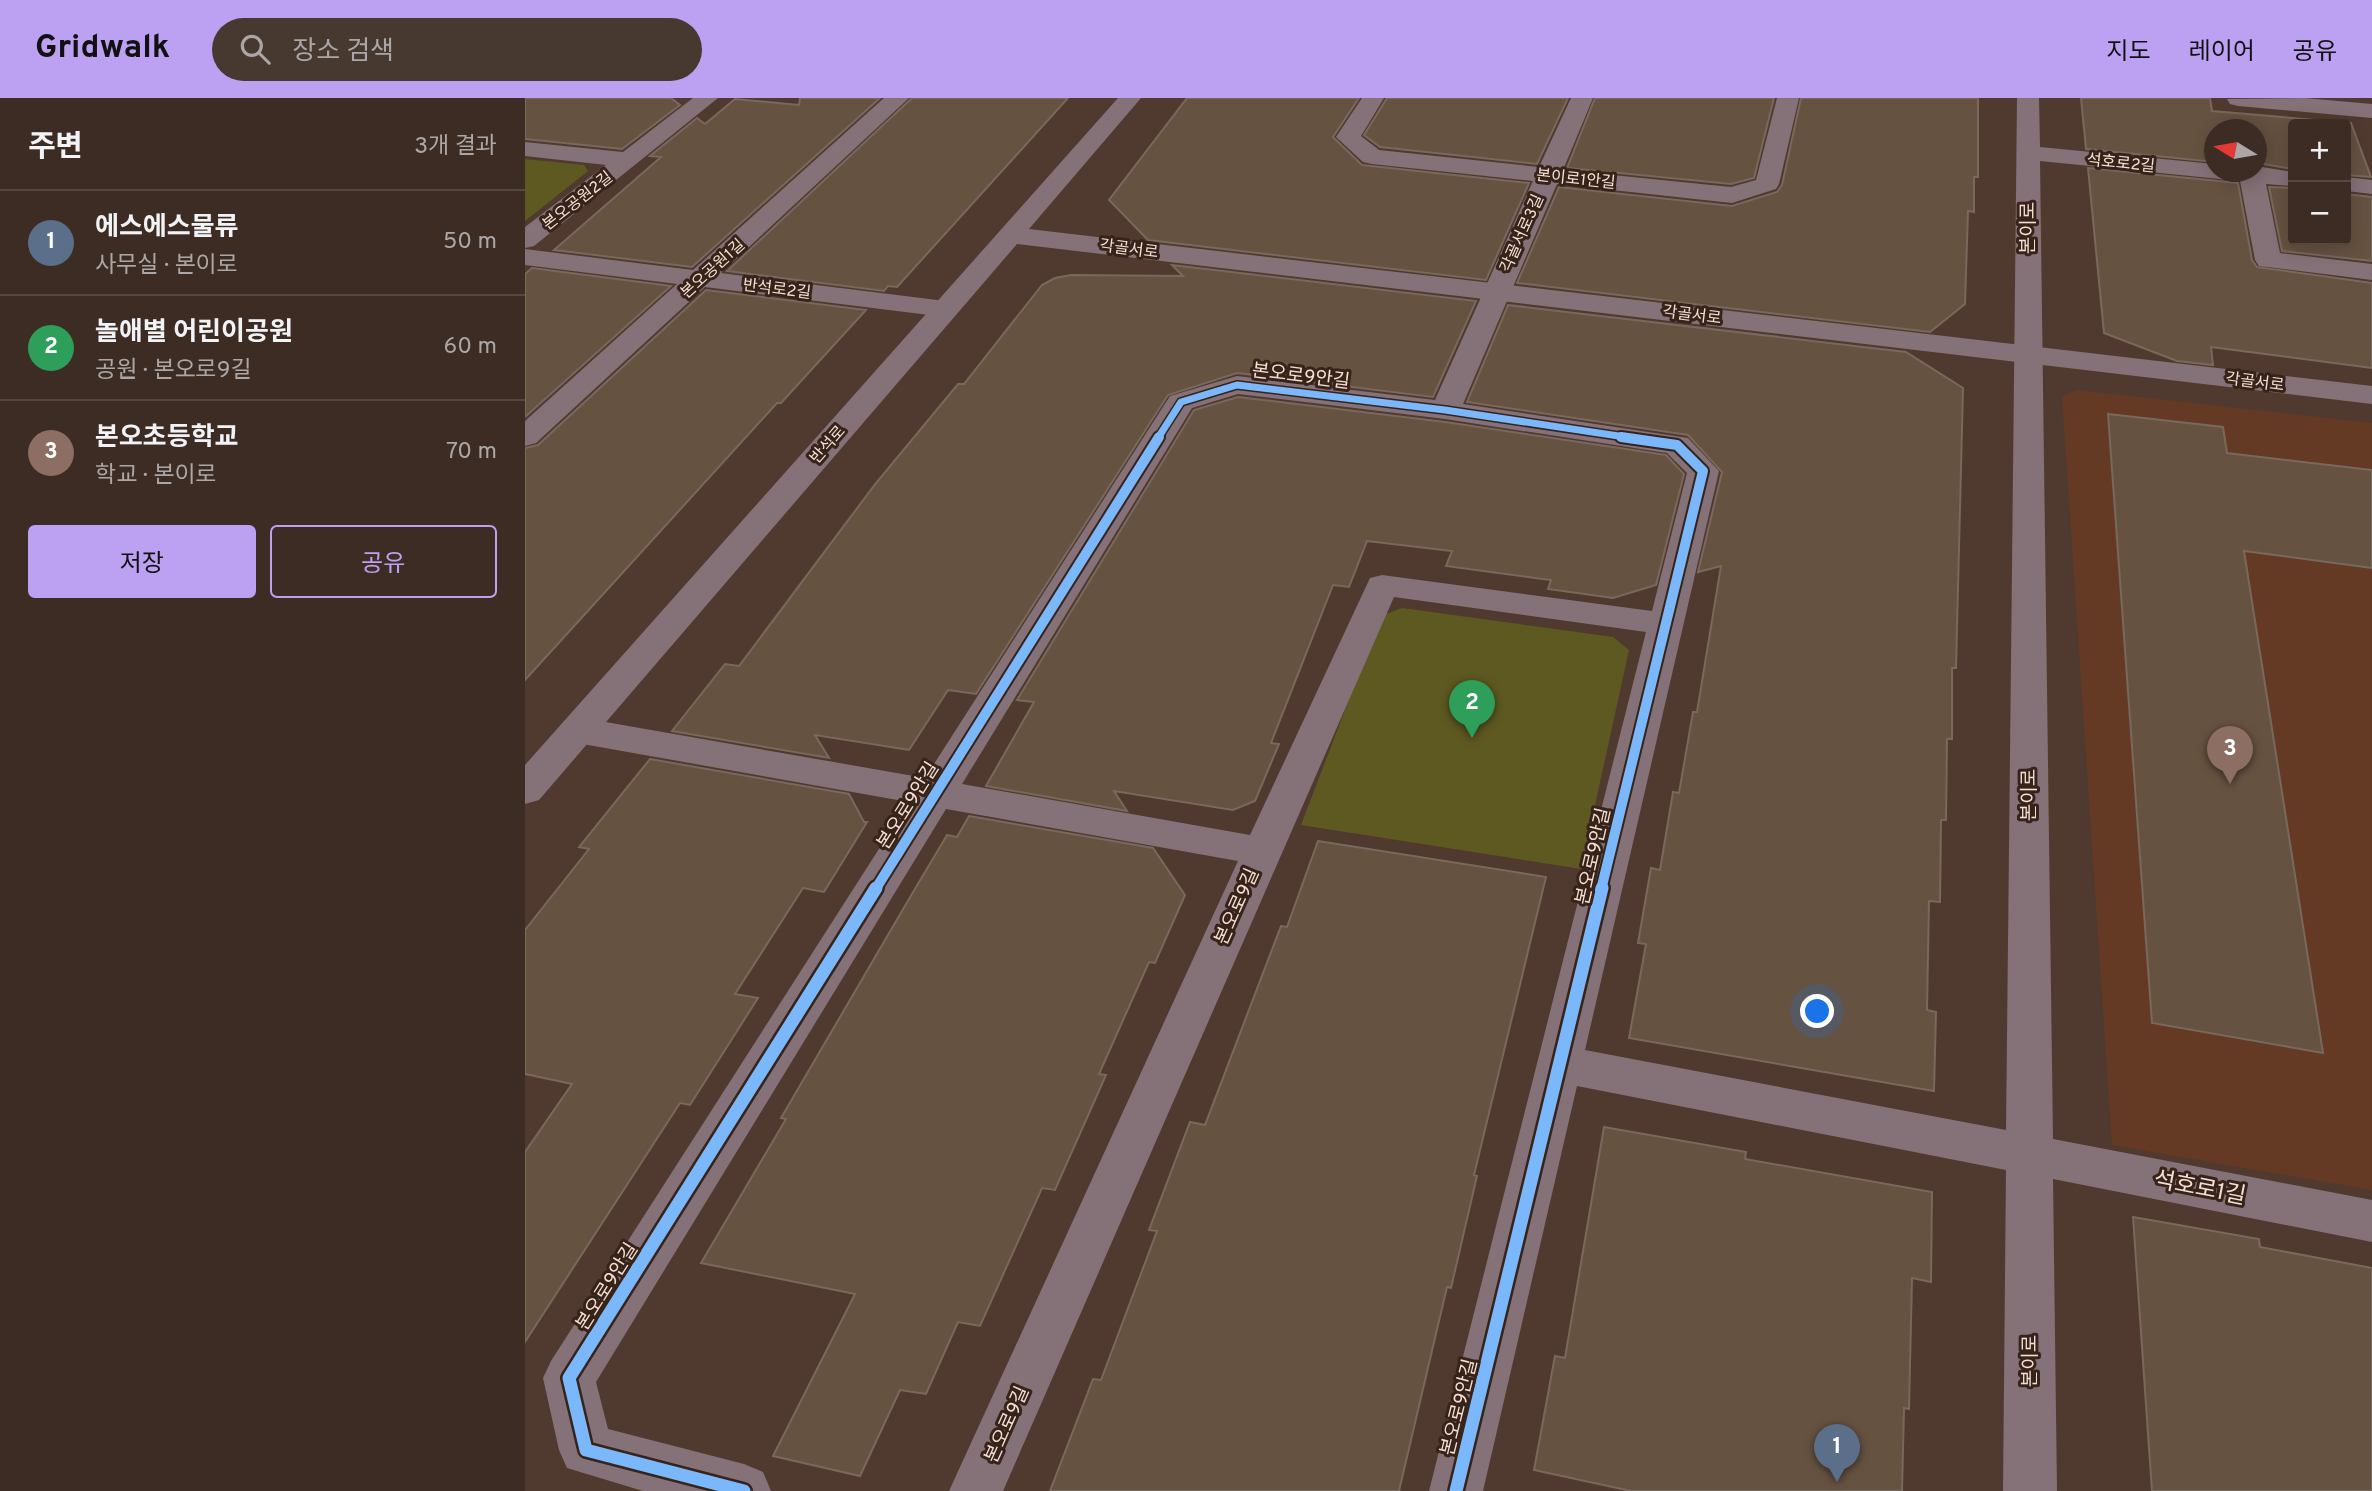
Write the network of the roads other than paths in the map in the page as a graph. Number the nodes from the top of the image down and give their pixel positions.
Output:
1 (707, 98) edge
2 (898, 98) edge
3 (1131, 98) edge
4 (1373, 98) edge
5 (1581, 98) edge
6 (1788, 98) edge
7 (2028, 98) edge
8 (2239, 105) edge
9 (2372, 111) edge
10 (525, 149) edge
11 (2028, 153) junction
12 (629, 160) junction
13 (2204, 170) edge
14 (1547, 174) junction
15 (2267, 175) edge
16 (2288, 178) edge
17 (2253, 182) edge
18 (2351, 185) edge
19 (2372, 187) edge
20 (1011, 235) junction
21 (525, 240) edge
22 (525, 257) edge
23 (2372, 272) edge
24 (701, 278) junction
25 (1495, 290) junction
26 (945, 309) junction
27 (2027, 354) junction
28 (2372, 395) edge
29 (1445, 410) junction
30 (525, 437) edge
31 (1666, 624) junction
32 (577, 730) junction
33 (525, 790) edge
34 (935, 793) junction
35 (1261, 851) junction
36 (1560, 1064) junction
37 (2028, 1153) junction
38 (2372, 1222) edge
39 (744, 1491) edge
40 (977, 1491) edge
41 (1456, 1491) edge
42 (2030, 1491) edge

1 - 12 street, 본오공원2길
2 - 24 street, 본오공원1길
3 - 20 street, 반석로
4 - 14 street, 본이로1안길
5 - 14 street, 각골서로3길
6 - 14 street, 본이로1안길
7 - 11 street, 본이로
8 - 9 street
10 - 12 street, 본오공원2길
11 - 13 street, 석호로2길
11 - 27 street, 본이로
12 - 21 street, 본오공원2길
14 - 25 street, 각골서로3길
15 - 16 street, 석호로2길
17 - 23 street
18 - 19 street
20 - 25 street, 각골서로
20 - 26 street, 반석로
22 - 24 street, 반석로2길
24 - 26 street, 반석로2길
24 - 30 street, 본오공원1길
25 - 27 street, 각골서로
25 - 29 street, 각골서로3길
26 - 32 street, 반석로
27 - 28 street, 각골서로
27 - 37 street, 본이로
29 - 31 street, 본오로9안길
29 - 34 street, 본오로9안길
31 - 35 street, 본오로9길
31 - 36 street, 본오로9안길
32 - 33 street, 반석로
32 - 34 street
34 - 35 street
34 - 39 street, 본오로9안길
35 - 40 street, 본오로9길
36 - 37 street, 석호로1길
36 - 41 street, 본오로9안길
37 - 38 street, 석호로1길
37 - 42 street, 본이로

